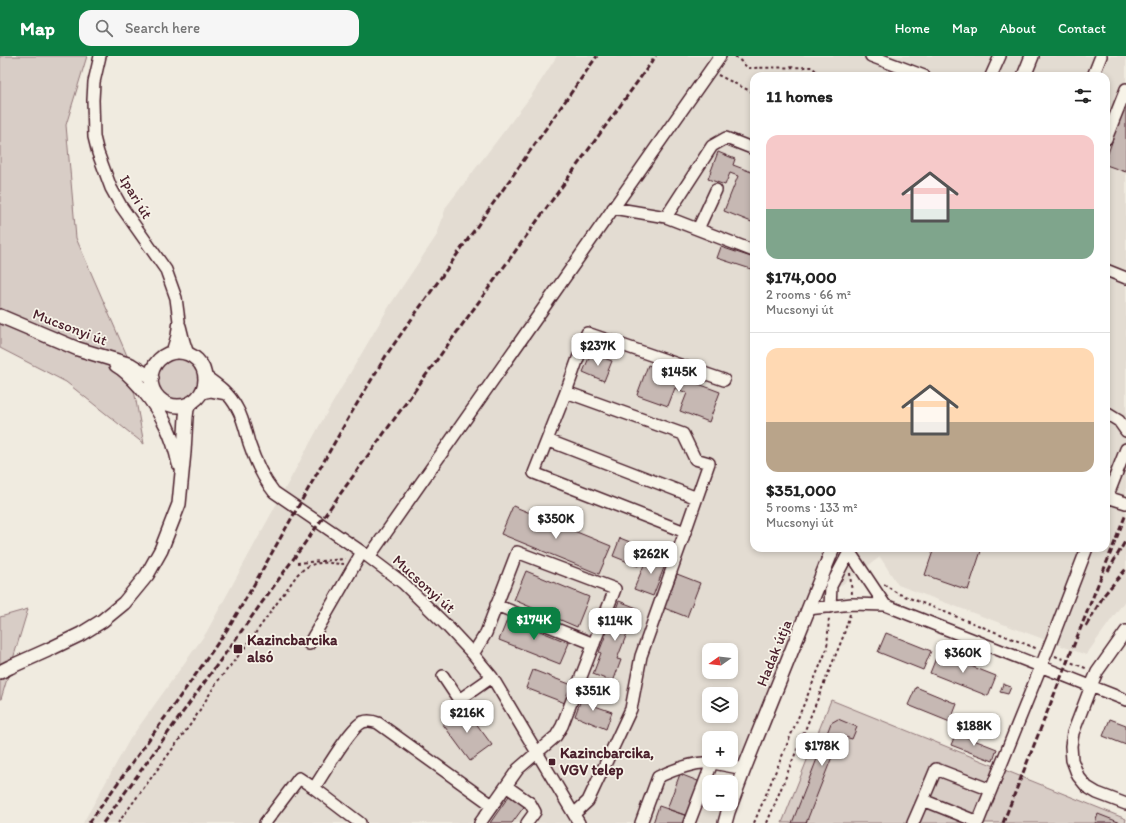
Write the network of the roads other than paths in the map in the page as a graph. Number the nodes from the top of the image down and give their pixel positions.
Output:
1 (100, 56) edge
2 (720, 56) edge
3 (871, 56) edge
4 (1000, 56) edge
5 (1032, 56) edge
6 (1101, 56) edge
7 (913, 72) edge
8 (993, 72) edge
9 (1026, 72) edge
10 (1095, 72) edge
11 (1126, 89) edge
12 (1110, 129) edge
13 (750, 147) edge
14 (716, 190) dead end
15 (614, 208) junction
16 (666, 217) junction
17 (698, 229) junction
18 (750, 249) edge
19 (1110, 272) edge
20 (1126, 278) edge
21 (0, 316) edge
22 (179, 321) junction
23 (172, 352) junction
24 (188, 354) junction
25 (105, 357) junction
26 (153, 372) junction
27 (205, 376) junction
28 (724, 380) dead end
29 (566, 392) junction
30 (201, 393) junction
31 (228, 394) junction
32 (190, 403) junction
33 (171, 404) junction
34 (1110, 415) edge
35 (185, 430) junction
36 (1126, 431) edge
37 (547, 440) junction
38 (1126, 449) edge
39 (182, 480) junction
40 (1110, 491) edge
41 (697, 498) junction
42 (1110, 499) edge
43 (1126, 502) edge
44 (685, 532) junction
45 (831, 552) edge
46 (847, 552) edge
47 (849, 552) edge
48 (1086, 552) edge
49 (361, 558) junction
50 (496, 605) junction
51 (885, 605) junction
52 (830, 607) junction
53 (808, 609) junction
54 (1124, 635) edge
55 (310, 644) dead end
56 (594, 644) junction
57 (473, 654) junction
58 (1041, 666) junction
59 (0, 672) edge
60 (443, 676) dead end
61 (492, 678) junction
62 (1091, 686) junction
63 (1126, 700) edge
64 (537, 752) junction
65 (702, 764) edge
66 (710, 767) edge
67 (733, 767) edge
68 (744, 769) junction
69 (506, 786) junction
70 (314, 788) junction
71 (991, 790) junction
72 (922, 800) junction
73 (1126, 804) edge
74 (492, 805) junction
75 (577, 818) edge
76 (265, 823) edge
77 (360, 823) edge
78 (480, 823) edge
79 (527, 823) edge
80 (641, 823) edge
81 (689, 823) edge
82 (725, 823) edge
83 (913, 823) edge

1 - 22 street, Ipari út
2 - 15 street
3 - 7 street
4 - 8 street
5 - 9 main road
6 - 10 street
11 - 12 street
13 - 16 street
14 - 17 street
15 - 16 street
15 - 49 street
16 - 17 street
17 - 18 street
19 - 20 street
21 - 25 main road, Mucsonyi út
22 - 23 street, Ipari út
22 - 24 street, Ipari út
23 - 24 main road
23 - 26 main road
24 - 27 main road
25 - 26 main road, Mucsonyi út
25 - 39 main road
26 - 33 main road
27 - 30 main road
27 - 31 street, Mucsonyi út
28 - 29 street
29 - 37 street
29 - 41 street
30 - 31 street
30 - 32 main road
31 - 49 street, Mucsonyi út
32 - 33 main road
32 - 35 main road
33 - 35 main road
34 - 36 street
35 - 39 main road
37 - 41 street
37 - 44 street
38 - 40 street
39 - 59 main road
41 - 44 street
42 - 43 street
44 - 75 street
45 - 53 main road, Hadak útja
46 - 52 street
47 - 51 street
48 - 58 street
49 - 55 street
49 - 57 street, Mucsonyi út
50 - 56 street
50 - 56 street
50 - 57 street
51 - 52 street
51 - 58 street
52 - 53 street
53 - 68 main road, Hadak útja
54 - 62 street
56 - 64 street
57 - 61 street, Mucsonyi út
58 - 62 street
58 - 71 street
60 - 61 street
61 - 64 street, Mucsonyi út
62 - 63 street
62 - 73 street
64 - 69 street
64 - 75 street, Mucsonyi út
65 - 80 street
66 - 81 street
67 - 68 street
68 - 82 main road, Hadak útja
69 - 74 street
69 - 79 street
70 - 74 street
70 - 76 street
70 - 77 street
71 - 72 street
71 - 72 street
72 - 83 street
74 - 78 street

